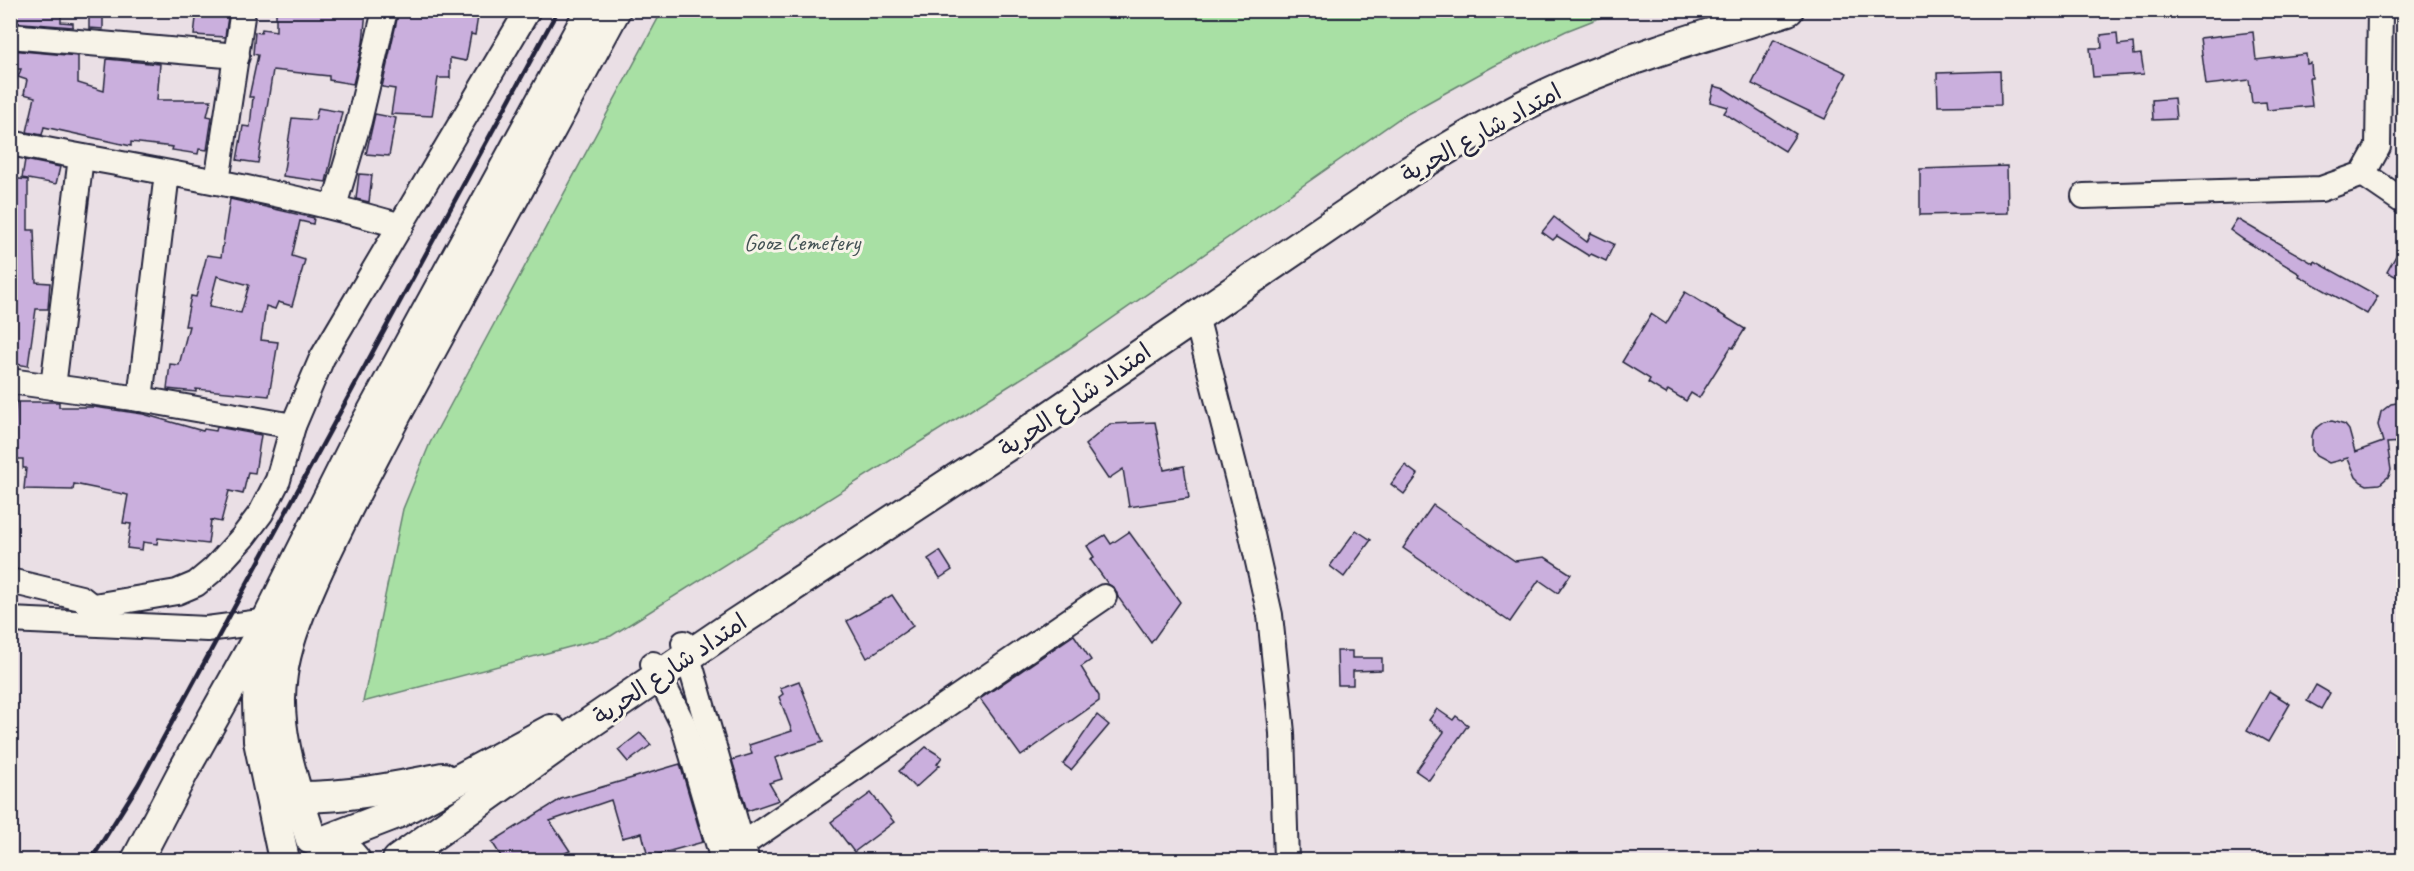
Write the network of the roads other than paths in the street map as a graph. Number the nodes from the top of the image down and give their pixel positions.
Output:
1 (243, 10) edge
2 (386, 10) edge
3 (528, 10) edge
4 (591, 10) edge
5 (615, 10) edge
6 (1710, 10) edge
7 (1788, 10) edge
8 (2380, 10) edge
9 (10, 36) edge
10 (237, 56) junction
11 (10, 143) edge
12 (81, 158) junction
13 (167, 173) junction
14 (2363, 174) junction
15 (217, 182) junction
16 (2084, 196) dead end
17 (2403, 202) edge
18 (334, 206) junction
19 (401, 226) junction
20 (1196, 316) junction
21 (10, 381) edge
22 (53, 387) junction
23 (140, 399) junction
24 (293, 426) junction
25 (10, 580) edge
26 (1104, 597) dead end
27 (94, 606) junction
28 (10, 620) edge
29 (265, 624) junction
30 (114, 626) junction
31 (685, 650) junction
32 (656, 670) junction
33 (478, 771) junction
34 (298, 796) junction
35 (319, 840) junction
36 (731, 857) edge
37 (281, 858) edge
38 (137, 861) edge
39 (355, 861) edge
40 (398, 861) edge
41 (1286, 861) edge

1 - 10 street
2 - 18 street
3 - 19 street
4 - 29 main road
5 - 34 main road
6 - 31 main road
7 - 20 main road, امتداد شارع الحرية
8 - 14 street
9 - 10 street
10 - 15 street
11 - 12 street
12 - 13 street
12 - 22 street
13 - 15 street
13 - 23 street
14 - 16 street
14 - 17 street
15 - 18 street
18 - 19 street
19 - 24 street
20 - 31 main road, امتداد شارع الحرية
20 - 41 street
21 - 22 street
22 - 23 street
23 - 24 street
24 - 27 street
25 - 27 street
26 - 36 street
27 - 30 street
28 - 30 street
29 - 30 street
29 - 37 main road
29 - 38 main road
31 - 32 main road
31 - 36 street
32 - 33 main road
32 - 36 street
32 - 40 main road, امتداد شارع الحرية
33 - 34 main road
33 - 35 main road
34 - 35 main road
35 - 37 main road
35 - 39 main road

